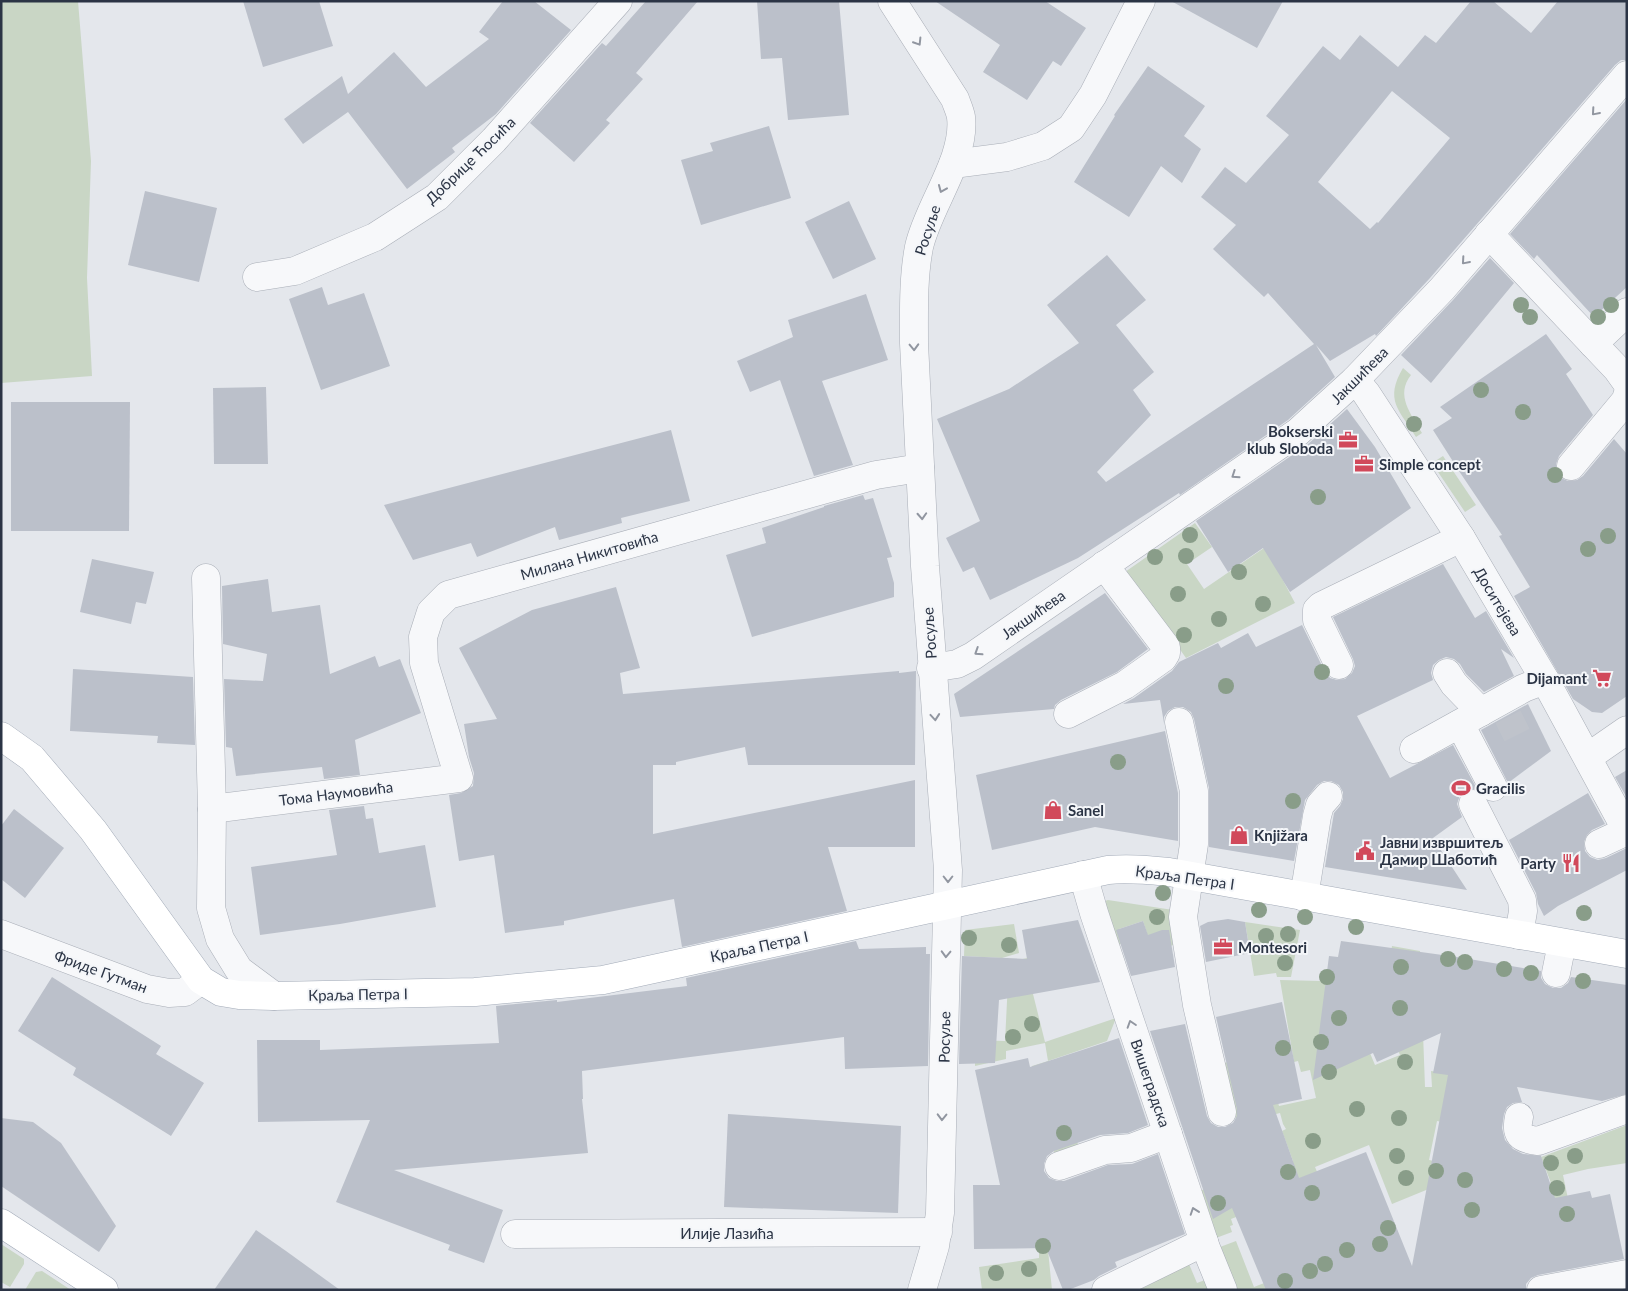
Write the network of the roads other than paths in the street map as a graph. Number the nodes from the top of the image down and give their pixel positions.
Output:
1 (618, 1) edge
2 (892, 1) edge
3 (1141, 1) edge
4 (1627, 75) edge
5 (953, 164) junction
6 (1489, 234) junction
7 (257, 276) dead end
8 (1627, 312) edge
9 (1593, 344) junction
10 (1355, 380) junction
11 (1627, 383) edge
12 (1627, 396) edge
13 (1571, 466) dead end
14 (920, 468) junction
15 (1461, 538) junction
16 (1104, 565) junction
17 (206, 578) dead end
18 (1339, 665) dead end
19 (931, 668) junction
20 (1447, 673) dead end
21 (1545, 680) junction
22 (1068, 714) dead end
23 (1487, 714) junction
24 (1179, 722) dead end
25 (1627, 730) edge
26 (1, 736) edge
27 (1414, 749) dead end
28 (1588, 758) junction
29 (459, 778) joint
30 (1328, 796) dead end
31 (212, 809) junction
32 (1627, 831) edge
33 (1599, 844) dead end
34 (1083, 875) junction
35 (1188, 876) junction
36 (1304, 897) junction
37 (948, 906) junction
38 (1, 934) edge
39 (1519, 935) junction
40 (1562, 943) junction
41 (1627, 954) edge
42 (1556, 973) dead end
43 (201, 980) junction
44 (274, 996) junction
45 (1627, 1109) edge
46 (1222, 1112) dead end
47 (1519, 1117) dead end
48 (1168, 1134) junction
49 (1060, 1166) dead end
50 (1, 1223) edge
51 (938, 1232) junction
52 (515, 1234) dead end
53 (1204, 1242) junction
54 (1627, 1274) edge
55 (104, 1290) edge
56 (922, 1290) edge
57 (1106, 1290) edge
58 (1223, 1290) edge
59 (1541, 1290) edge

1 - 7 street, Добрице Ћосића
2 -> 5 street, Росуље
3 - 5 street
4 -> 6 street, Јакшићева
5 -> 14 street, Росуље
6 - 9 street
6 -> 10 street, Јакшићева
8 - 9 street
9 - 11 street
10 - 15 street, Доситејева
10 -> 16 street, Јакшићева
12 - 13 street
14 -> 19 street, Росуље
14 - 29 street, Милана Никитовића
15 - 18 street
15 - 21 street, Доситејева
16 -> 19 street, Јакшићева
16 - 22 street
17 - 31 street
19 -> 37 street, Росуље
20 - 23 street
21 - 23 street
21 - 28 street, Доситејева
23 - 27 street
23 - 39 street
24 - 35 street
25 - 28 street
26 - 43 main road, Краља Петра I
28 - 32 street, Доситејева
29 - 31 street, Тома Наумовића
30 - 36 street
31 - 44 street
32 - 33 street
34 - 35 main road, Краља Петра I
34 - 37 main road, Краља Петра I
48 -> 34 street, Вишеградска
35 - 36 main road, Краља Петра I
35 - 46 street
36 - 39 main road, Краља Петра I
37 - 44 main road, Краља Петра I
37 -> 51 street, Росуље
38 - 43 street, Фриде Гутман
39 - 40 main road, Краља Петра I
40 - 41 main road, Краља Петра I
40 - 42 street
43 - 44 main road, Краља Петра I
45 - 47 street
48 - 49 street
53 -> 48 street, Вишеградска
50 - 55 main road
51 - 52 street, Илије Лазића
51 - 56 street, Росуље
53 - 57 street
53 - 58 street, Вишеградска
54 - 59 street

